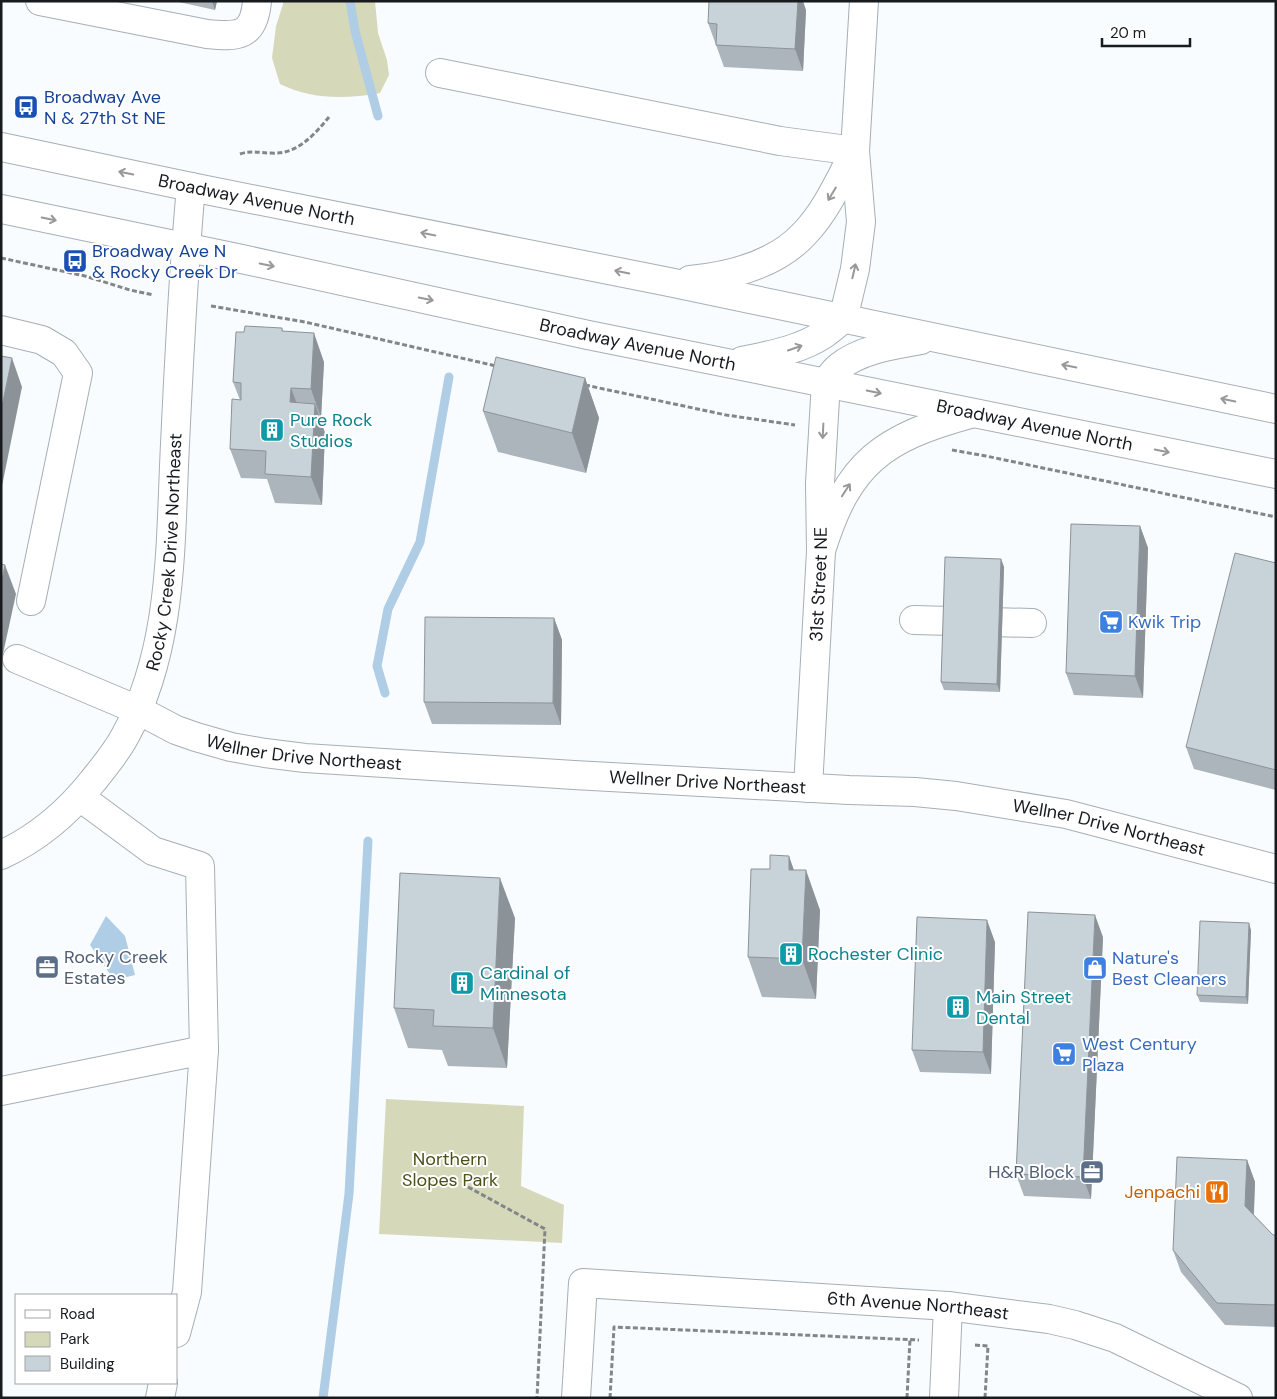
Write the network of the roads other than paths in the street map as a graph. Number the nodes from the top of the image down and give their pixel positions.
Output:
1 (40, 1) edge
2 (257, 1) edge
3 (864, 1) edge
4 (440, 73) dead end
5 (1, 147) edge
6 (855, 151) junction
7 (191, 187) junction
8 (1, 210) edge
9 (185, 247) junction
10 (670, 282) junction
11 (843, 319) junction
12 (1, 330) edge
13 (932, 338) junction
14 (731, 364) junction
15 (826, 382) junction
16 (1276, 409) edge
17 (977, 413) junction
18 (1276, 474) edge
19 (821, 551) junction
20 (32, 601) dead end
21 (914, 620) dead end
22 (1032, 623) dead end
23 (17, 659) dead end
24 (138, 710) junction
25 (808, 788) junction
26 (80, 797) junction
27 (1, 855) edge
28 (1276, 869) edge
29 (204, 1050) junction
30 (1, 1090) edge
31 (948, 1306) junction
32 (178, 1326) edge
33 (163, 1384) edge
34 (160, 1398) edge
35 (576, 1398) edge
36 (944, 1398) edge
37 (1238, 1398) edge

1 - 2 street
3 - 6 street
4 - 6 street
7 -> 5 street, Broadway Avenue North
6 -> 10 street
11 -> 6 street
7 - 9 street, Rocky Creek Drive Northeast
10 -> 7 street, Broadway Avenue North
8 -> 9 street, Broadway Avenue North
9 -> 14 street, Broadway Avenue North
9 - 24 street, Rocky Creek Drive Northeast
10 - 11 street, Broadway Avenue North
11 - 13 street, Broadway Avenue North
14 -> 11 street
12 - 20 street
13 - 15 street
16 -> 13 street, Broadway Avenue North
14 - 15 street, Broadway Avenue North
15 -> 17 street, Broadway Avenue North
15 -> 19 street, 31st Street NE
17 -> 18 street, Broadway Avenue North
19 -> 17 street
19 - 25 street, 31st Street NE
21 - 22 street
23 - 24 street, Wellner Drive Northeast
24 - 25 street, Wellner Drive Northeast
24 - 26 street, Rocky Creek Drive Northeast
25 - 28 street, Wellner Drive Northeast
26 - 27 street, Rocky Creek Drive Northeast
26 - 29 street
29 - 30 street
29 - 32 street
31 - 35 street, 6th Avenue Northeast
31 - 36 street
31 - 37 street, 6th Avenue Northeast
33 - 34 street

